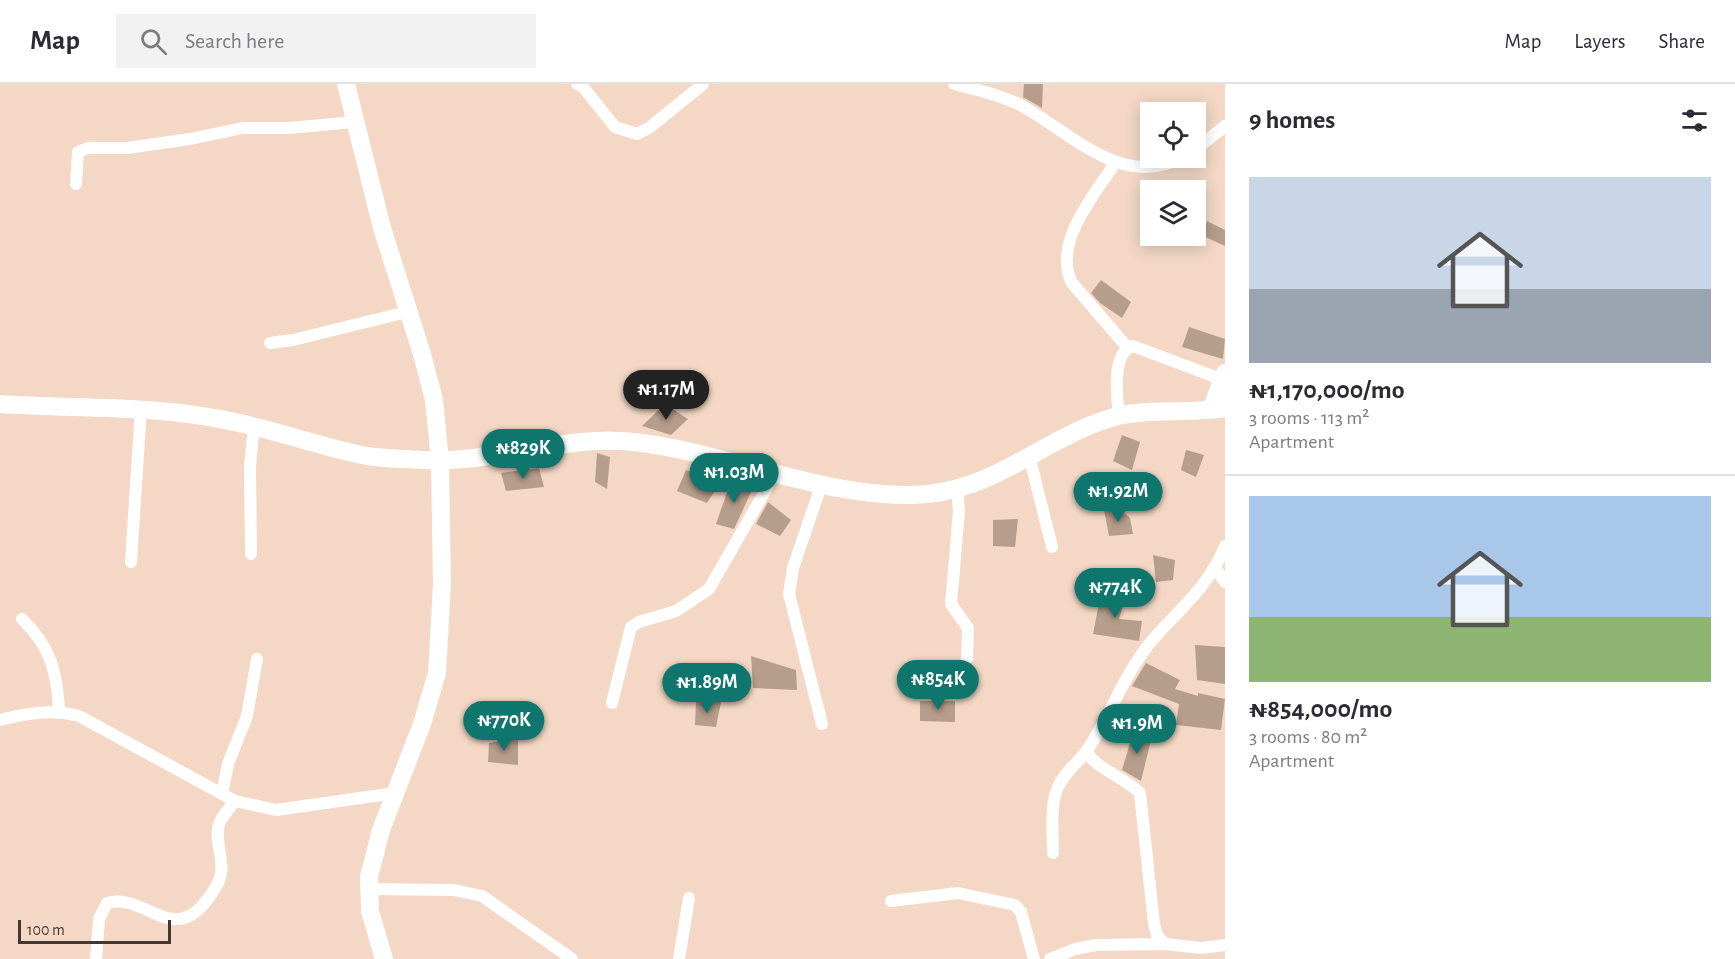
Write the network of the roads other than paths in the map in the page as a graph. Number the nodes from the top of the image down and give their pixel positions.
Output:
1 (346, 84) edge
2 (703, 84) edge
3 (954, 84) edge
4 (582, 85) edge
5 (354, 122) junction
6 (1225, 126) edge
7 (1206, 141) edge
8 (1115, 163) junction
9 (1140, 167) edge
10 (76, 184) dead end
11 (407, 312) junction
12 (270, 343) dead end
13 (1127, 347) junction
14 (1224, 376) edge
15 (0, 404) edge
16 (141, 408) junction
17 (1218, 409) edge
18 (1119, 416) junction
19 (254, 425) junction
20 (1030, 459) junction
21 (440, 461) junction
22 (776, 472) junction
23 (822, 483) junction
24 (957, 490) junction
25 (1052, 546) dead end
26 (1225, 546) edge
27 (251, 554) dead end
28 (131, 562) dead end
29 (1216, 569) junction
30 (1225, 582) edge
31 (22, 619) dead end
32 (257, 658) dead end
33 (967, 659) dead end
34 (612, 703) dead end
35 (59, 711) junction
36 (0, 720) edge
37 (822, 724) dead end
38 (1086, 752) junction
39 (395, 793) junction
40 (222, 794) junction
41 (235, 801) junction
42 (1053, 853) dead end
43 (368, 889) junction
44 (689, 898) dead end
45 (891, 901) dead end
46 (1165, 944) junction
47 (1225, 945) edge
48 (96, 959) edge
49 (384, 959) edge
50 (572, 959) edge
51 (679, 959) edge
52 (1034, 959) edge
53 (1050, 959) edge

1 - 5 street
2 - 4 street
3 - 8 street
5 - 10 street
5 - 11 street
6 - 7 street
8 - 9 street
8 - 13 street
11 - 12 street
11 - 21 street
13 - 14 street
13 - 18 street
14 - 17 street
15 - 16 street
16 - 19 street
16 - 28 street
17 - 18 street
18 - 20 street
19 - 21 street
19 - 27 street
20 - 24 street
20 - 25 street
21 - 22 street
21 - 39 street
22 - 23 street
22 - 34 street
23 - 24 street
23 - 37 street
24 - 33 street
26 - 29 street
29 - 30 street
29 - 38 street
31 - 35 street
32 - 40 street
35 - 36 street
35 - 40 street
38 - 42 street
38 - 46 street
39 - 41 street
39 - 43 street
40 - 41 street
41 - 48 street
43 - 49 street
43 - 50 street
44 - 51 street
45 - 52 street
46 - 47 street
46 - 53 street

